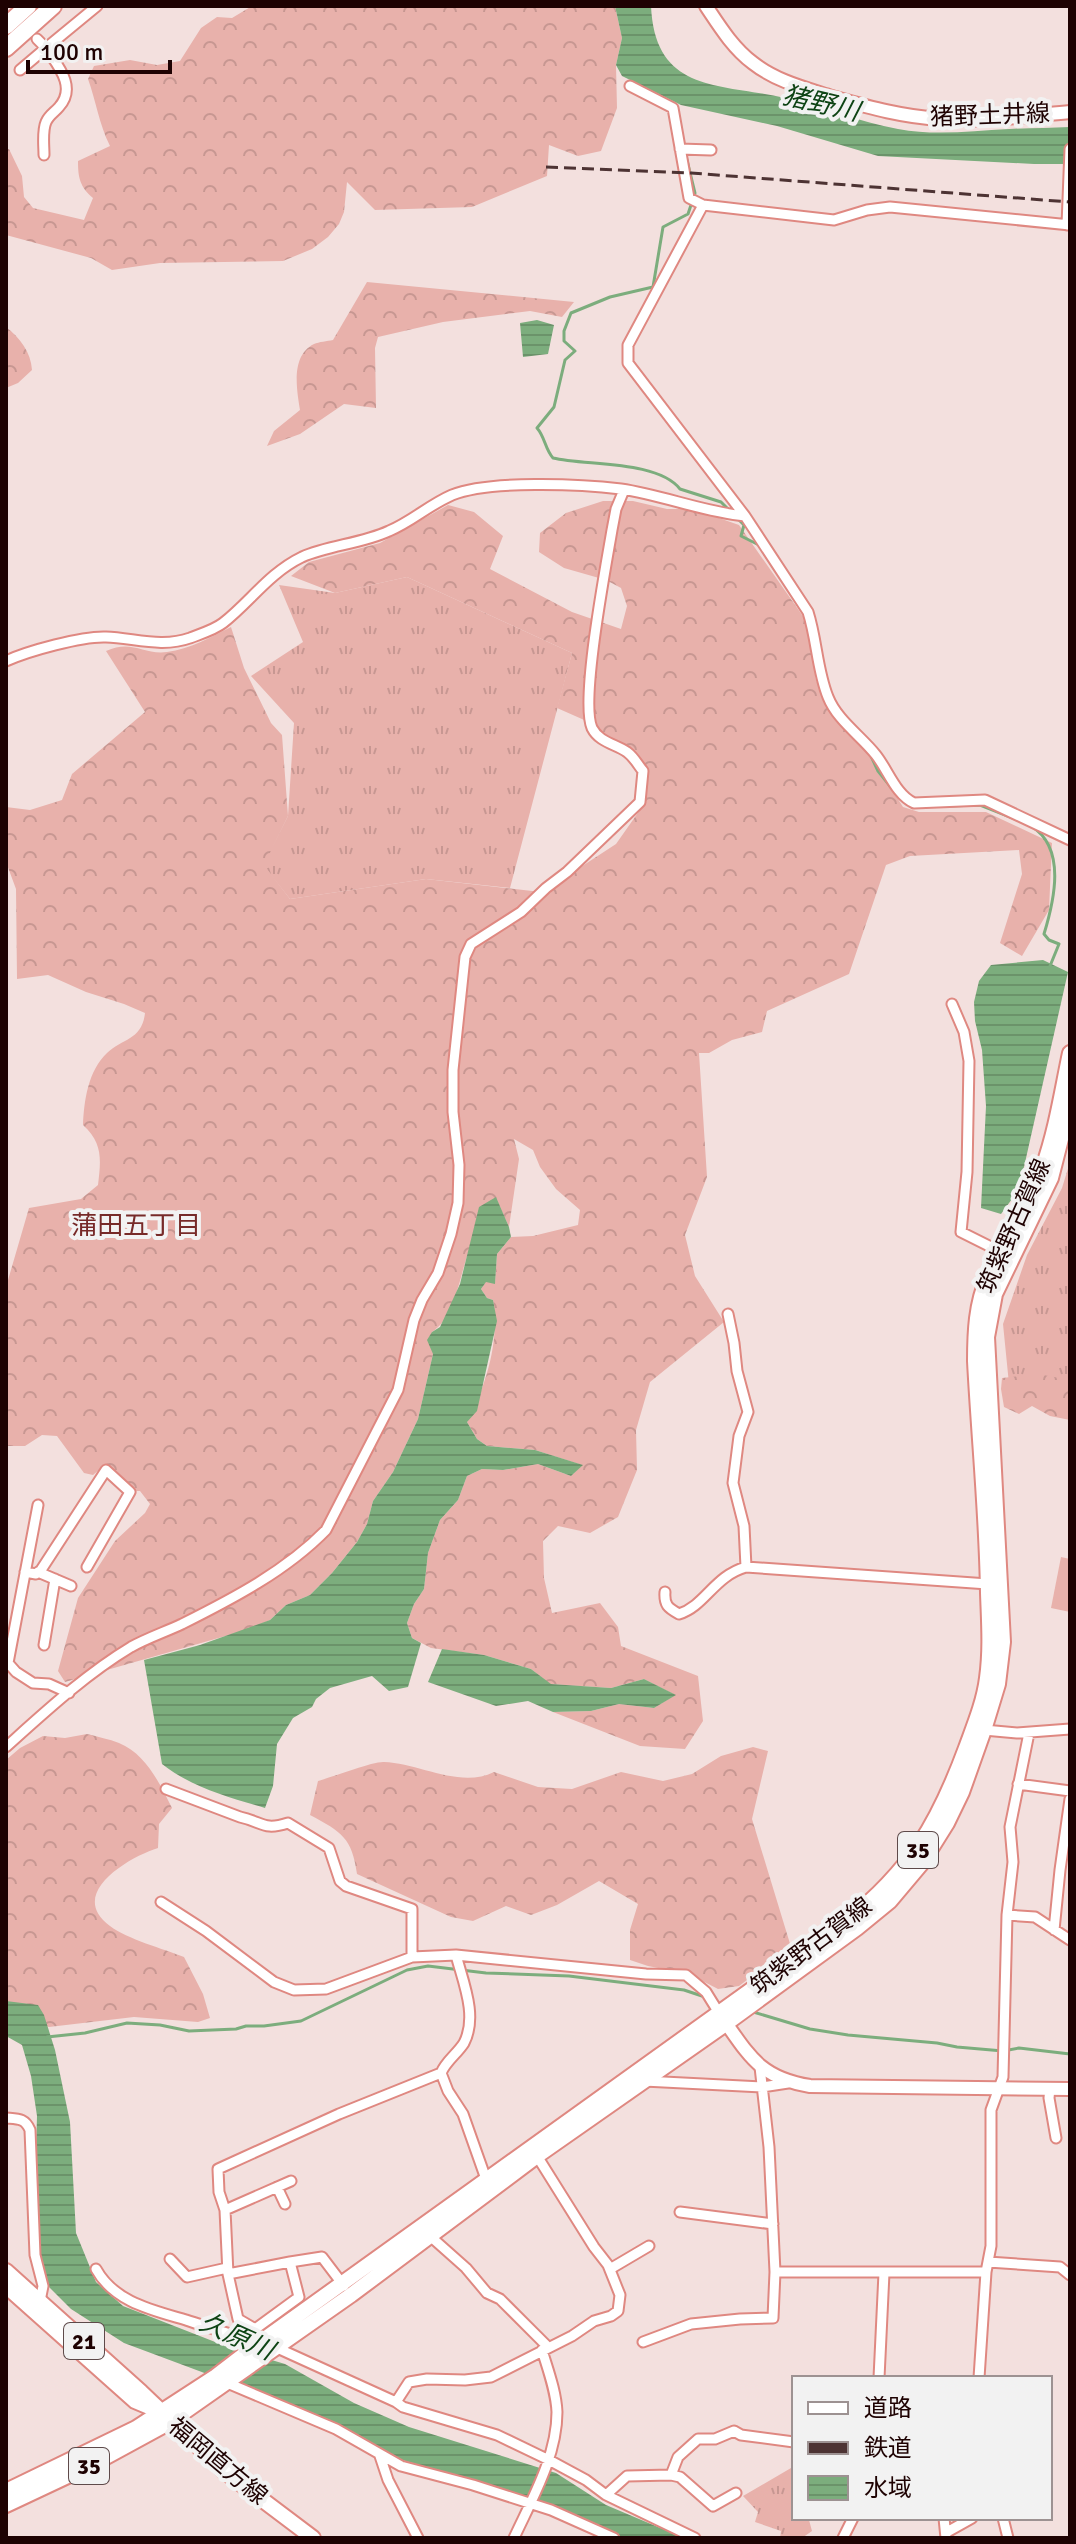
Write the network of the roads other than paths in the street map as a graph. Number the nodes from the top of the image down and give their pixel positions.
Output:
1 (28, 6) edge
2 (53, 6) edge
3 (97, 6) edge
4 (706, 6) edge
5 (6, 26) edge
6 (37, 39) dead end
7 (6, 48) edge
8 (46, 48) junction
9 (20, 70) dead end
10 (630, 86) dead end
11 (1070, 112) edge
12 (680, 149) junction
13 (1070, 149) edge
14 (711, 150) dead end
15 (44, 155) dead end
16 (703, 205) junction
17 (1068, 225) edge
18 (624, 490) junction
19 (745, 516) junction
20 (6, 661) edge
21 (1070, 840) edge
22 (952, 1004) dead end
23 (1070, 1053) edge
24 (1070, 1104) edge
25 (1001, 1252) junction
26 (728, 1314) dead end
27 (38, 1505) dead end
28 (87, 1567) dead end
29 (746, 1567) junction
30 (25, 1572) junction
31 (38, 1572) junction
32 (55, 1579) junction
33 (988, 1584) junction
34 (71, 1586) dead end
35 (665, 1592) dead end
36 (44, 1645) dead end
37 (7, 1663) edge
38 (69, 1693) junction
39 (1070, 1729) edge
40 (984, 1730) junction
41 (1029, 1733) junction
42 (6, 1747) edge
43 (1018, 1784) junction
44 (166, 1789) dead end
45 (1070, 1791) edge
46 (1070, 1799) edge
47 (161, 1902) dead end
48 (1007, 1915) junction
49 (1054, 1930) junction
50 (1070, 1940) edge
51 (456, 1955) junction
52 (412, 1957) junction
53 (723, 2018) junction
54 (760, 2067) junction
55 (441, 2073) junction
56 (644, 2081) junction
57 (788, 2083) junction
58 (762, 2087) junction
59 (999, 2088) junction
60 (1050, 2088) junction
61 (1070, 2089) edge
62 (6, 2118) edge
63 (1056, 2138) dead end
64 (537, 2156) junction
65 (486, 2179) junction
66 (291, 2181) dead end
67 (277, 2187) junction
68 (285, 2204) dead end
69 (225, 2210) junction
70 (680, 2212) dead end
71 (773, 2224) junction
72 (430, 2236) junction
73 (649, 2246) dead end
74 (170, 2259) dead end
75 (290, 2262) junction
76 (987, 2267) junction
77 (96, 2269) dead end
78 (610, 2269) junction
79 (6, 2271) edge
80 (228, 2271) junction
81 (775, 2272) junction
82 (884, 2273) junction
83 (1070, 2275) edge
84 (6, 2286) edge
85 (347, 2289) junction
86 (40, 2301) junction
87 (238, 2319) junction
88 (217, 2330) junction
89 (643, 2342) dead end
90 (264, 2347) junction
91 (545, 2349) junction
92 (879, 2376) edge
93 (979, 2376) edge
94 (224, 2379) junction
95 (396, 2402) junction
96 (166, 2417) junction
97 (792, 2442) edge
98 (380, 2456) junction
99 (549, 2460) junction
100 (671, 2475) junction
101 (6, 2491) edge
102 (736, 2493) dead end
103 (606, 2495) junction
104 (530, 2503) junction
105 (6, 2505) edge
106 (852, 2520) edge
107 (969, 2520) edge
108 (947, 2535) edge
109 (313, 2538) edge
110 (418, 2538) edge
111 (514, 2538) edge
112 (614, 2538) edge
113 (695, 2538) edge
114 (843, 2538) edge

1 - 5 highway
2 - 7 highway
3 - 8 street
4 - 11 main road, 猪野土井線
6 - 8 street
8 - 9 street
8 - 15 street
10 - 12 street
12 - 14 street
12 - 16 street
13 - 17 street
16 - 17 street
16 - 19 street
18 - 19 street
18 - 20 street
18 - 38 street
19 - 21 street
22 - 25 street
23 - 25 main road, 筑紫野古賀線 / 35
24 - 40 main road, 筑紫野古賀線 / 35
25 - 33 main road, 筑紫野古賀線 / 35
26 - 29 street
27 - 30 street
28 - 31 street
29 - 33 street
29 - 35 street
30 - 31 street
30 - 37 street
31 - 32 street
32 - 34 street
32 - 36 street
33 - 53 main road, 筑紫野古賀線 / 35
37 - 38 street
38 - 42 street
39 - 41 street
40 - 41 street
40 - 53 main road, 筑紫野古賀線 / 35
41 - 43 street
43 - 45 street
43 - 48 street
44 - 52 street
46 - 49 street
47 - 52 street
48 - 49 street
48 - 59 street
49 - 50 street
51 - 52 street
51 - 53 street
51 - 55 street
53 - 54 main road
53 - 56 main road, 筑紫野古賀線 / 35
53 - 65 main road, 筑紫野古賀線 / 35
54 - 57 main road
54 - 58 street
55 - 65 street
55 - 69 street
56 - 58 street
56 - 64 main road, 筑紫野古賀線 / 35
57 - 58 street
57 - 59 main road
58 - 71 street
59 - 60 main road
59 - 76 street
60 - 61 main road
60 - 63 street
62 - 86 street
64 - 72 main road, 筑紫野古賀線 / 35
64 - 78 street
65 - 85 main road, 筑紫野古賀線 / 35
66 - 67 street
67 - 68 street
67 - 69 street
69 - 80 street
70 - 71 street
71 - 81 street
72 - 85 main road, 筑紫野古賀線 / 35
72 - 91 street
73 - 78 street
74 - 80 street
75 - 80 street
75 - 85 street
75 - 87 street
76 - 82 street
76 - 83 street
76 - 93 street
77 - 88 street
78 - 91 street
79 - 86 main road, 福岡直方線 / 21
80 - 87 street
81 - 82 street
81 - 89 street
82 - 92 street
84 - 96 main road, 福岡直方線 / 21
85 - 90 main road, 筑紫野古賀線 / 35
86 - 96 main road, 福岡直方線 / 21
87 - 88 street
88 - 90 street
90 - 94 main road, 筑紫野古賀線 / 35
90 - 95 street
91 - 95 street
91 - 99 street
94 - 96 main road, 筑紫野古賀線 / 35
94 - 98 street
95 - 99 street
96 - 101 main road, 筑紫野古賀線 / 35
96 - 105 main road, 筑紫野古賀線 / 35
96 - 109 main road, 福岡直方線 / 21
97 - 100 street
98 - 104 street
98 - 110 street
99 - 103 street
99 - 104 street
100 - 102 street
100 - 103 street
103 - 113 street
104 - 111 street
104 - 112 street
106 - 114 street
107 - 108 street

